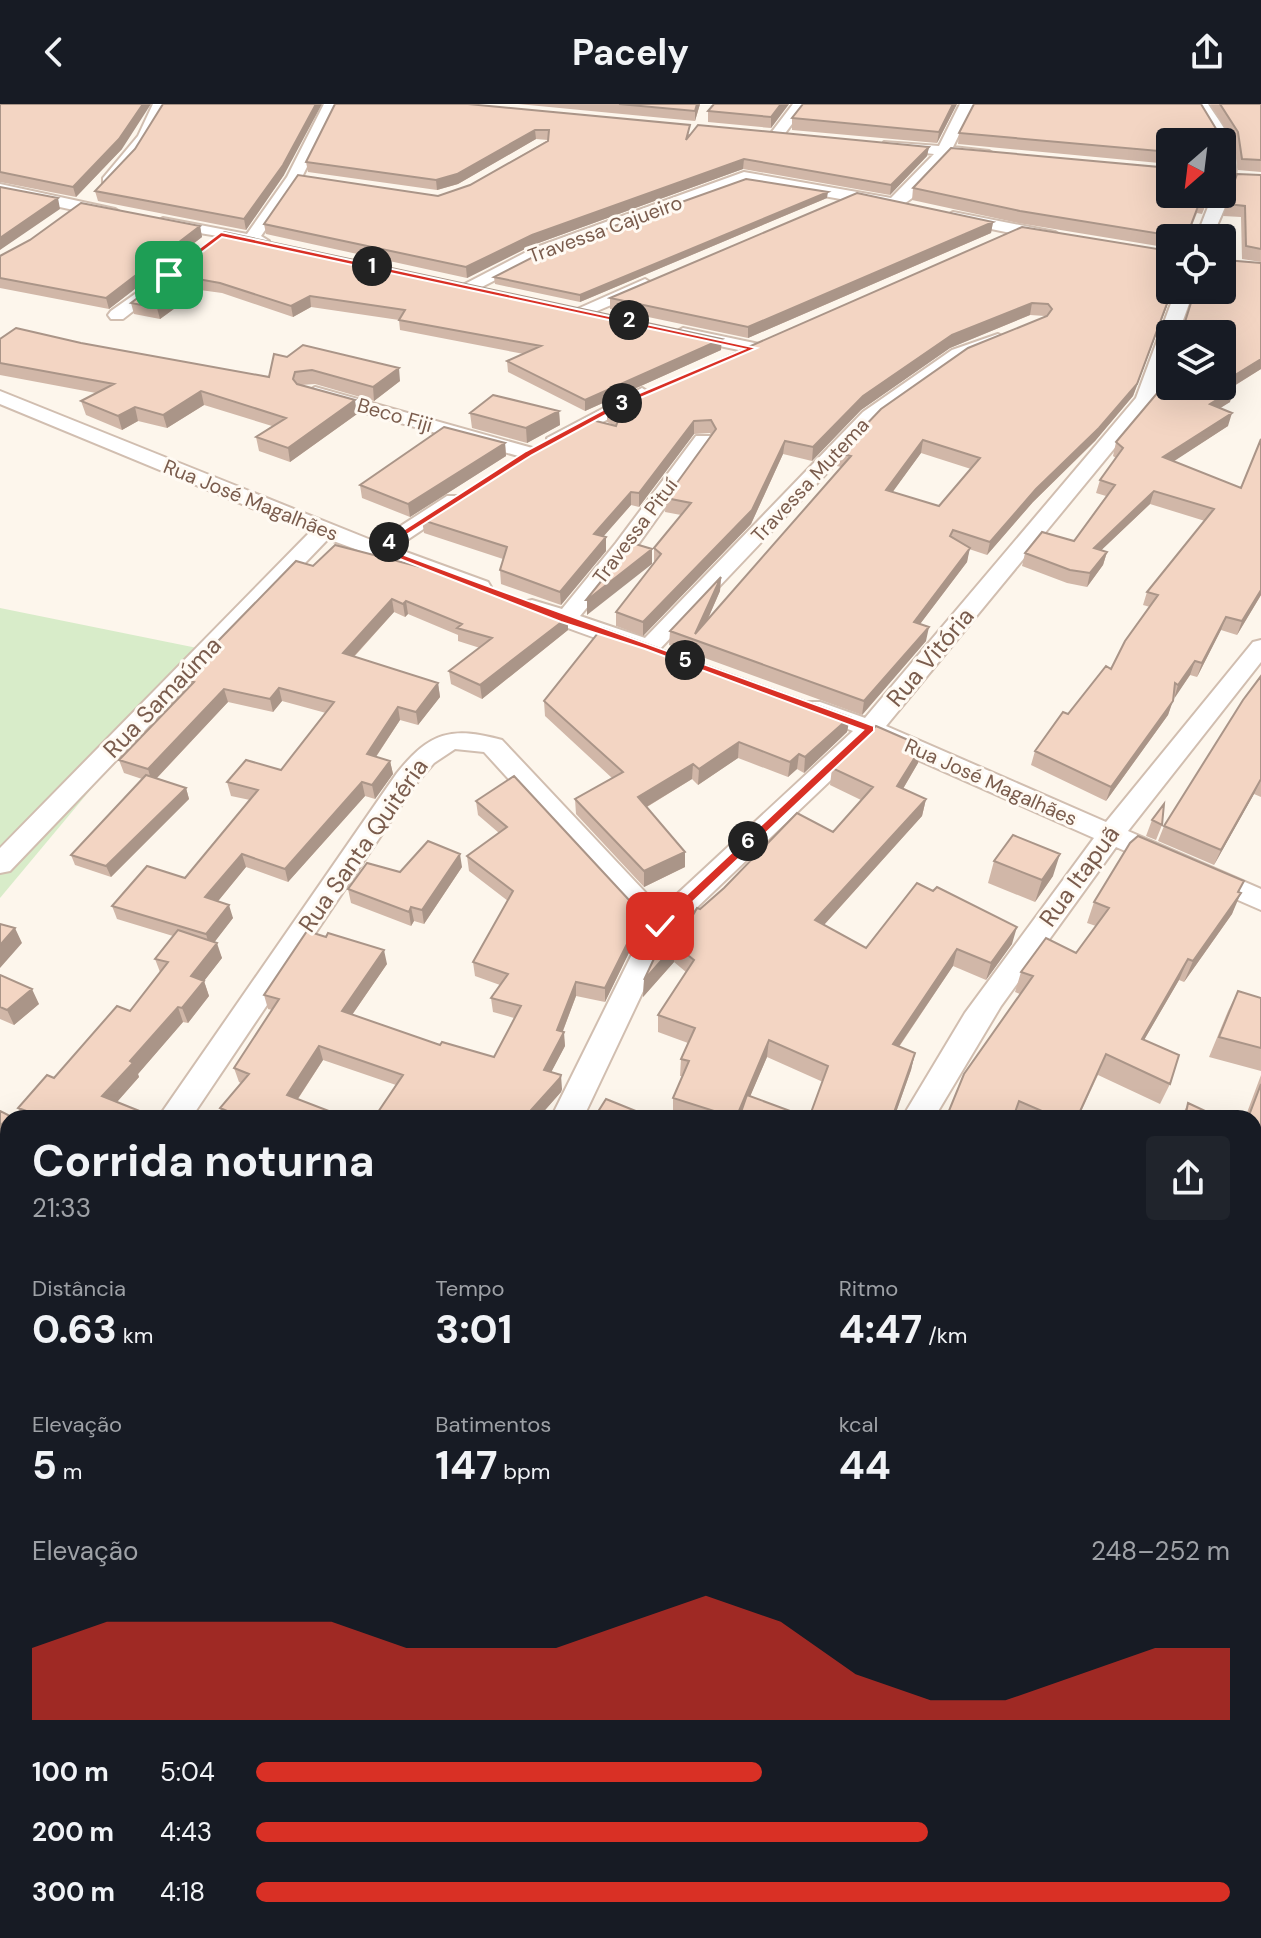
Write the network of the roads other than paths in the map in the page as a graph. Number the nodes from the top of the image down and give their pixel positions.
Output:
1 (160, 104) edge
2 (331, 104) edge
3 (800, 104) edge
4 (967, 104) edge
5 (1201, 104) edge
6 (1216, 128) edge
7 (777, 133) edge
8 (874, 143) edge
9 (947, 151) junction
10 (1006, 156) edge
11 (0, 189) edge
12 (855, 195) junction
13 (82, 207) junction
14 (826, 207) edge
15 (941, 214) edge
16 (61, 222) edge
17 (1017, 231) junction
18 (221, 234) junction
19 (251, 239) junction
20 (1078, 241) edge
21 (989, 243) edge
22 (282, 246) edge
23 (198, 252) edge
24 (174, 270) edge
25 (656, 280) edge
26 (497, 293) edge
27 (1180, 304) edge
28 (117, 315) dead end
29 (615, 317) edge
30 (661, 328) edge
31 (1017, 332) edge
32 (723, 361) edge
33 (665, 385) edge
34 (307, 391) edge
35 (0, 397) edge
36 (703, 440) dead end
37 (529, 453) junction
38 (504, 469) edge
39 (466, 493) edge
40 (324, 530) junction
41 (379, 549) junction
42 (565, 620) junction
43 (649, 647) junction
44 (1261, 647) edge
45 (678, 658) edge
46 (796, 701) edge
47 (870, 729) junction
48 (1109, 834) junction
49 (0, 864) edge
50 (1261, 900) edge
51 (660, 926) junction
52 (179, 1110) edge
53 (571, 1110) edge
54 (922, 1110) edge

1 - 13 street
2 - 19 street
3 - 7 street
4 - 9 street
5 - 6 street
8 - 9 street
9 - 10 street
9 - 12 street
11 - 13 street
12 - 14 street
12 - 26 street, Travessa Cajueiro
13 - 16 street
13 - 18 street
15 - 17 street
17 - 20 street
17 - 21 street
18 - 19 street
18 - 23 street
19 - 22 street
24 - 28 street
25 - 29 street
27 - 47 street, Rua Vitória
30 - 32 street
31 - 43 street, Travessa Mutema
33 - 37 street
34 - 37 street, Beco Fiji
35 - 40 street, Rua José Magalhães
36 - 42 street, Travessa Pituí
37 - 38 street
39 - 41 street
40 - 41 street, Rua José Magalhães
40 - 49 street, Rua Samaúma
41 - 42 street, Rua José Magalhães
42 - 43 street, Rua José Magalhães
43 - 45 street, Rua José Magalhães
44 - 48 street, Rua Itapuã
46 - 47 street, Rua José Magalhães
47 - 48 street, Rua José Magalhães
47 - 51 street, Rua Vitória
48 - 50 street, Rua José Magalhães
48 - 54 street, Rua Itapuã
51 - 52 street, Rua Santa Quitéria
51 - 53 street, Rua Vitória

